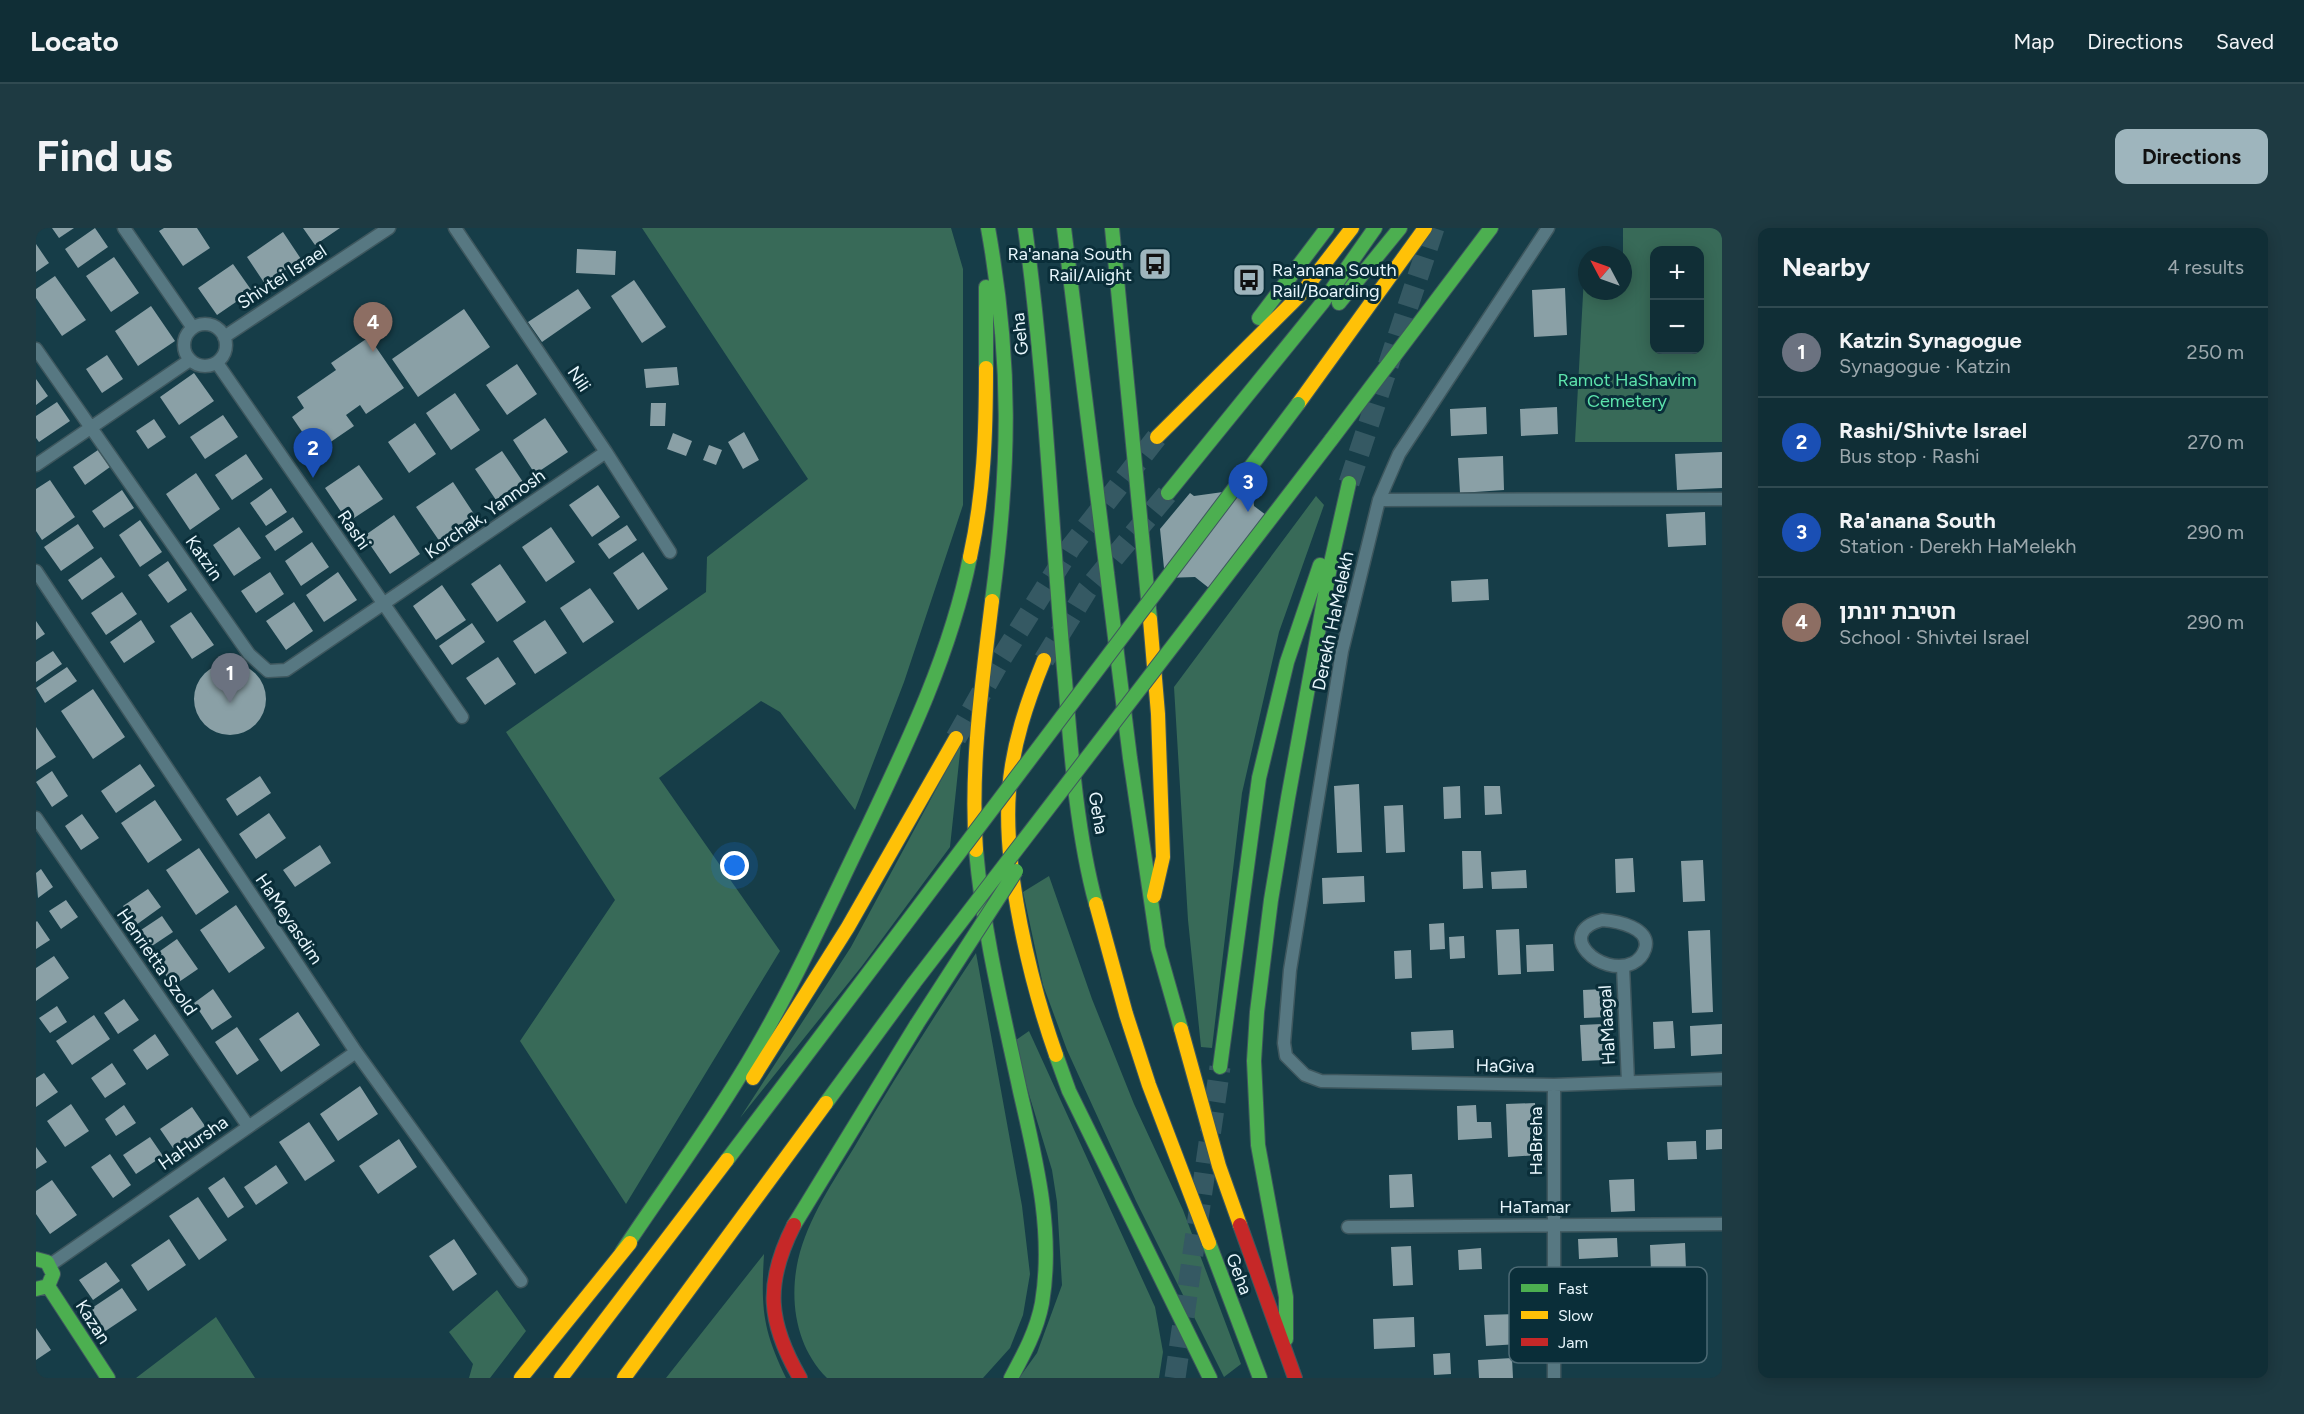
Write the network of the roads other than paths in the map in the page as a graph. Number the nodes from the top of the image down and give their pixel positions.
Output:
1 (124, 228) edge
2 (389, 228) edge
3 (455, 228) edge
4 (986, 228) edge
5 (1025, 228) edge
6 (1064, 228) edge
7 (1112, 228) edge
8 (1327, 228) edge
9 (1353, 228) edge
10 (1375, 228) edge
11 (1400, 228) edge
12 (1425, 228) edge
13 (1491, 228) edge
14 (1548, 228) edge
15 (193, 328) junction
16 (224, 337) junction
17 (36, 349) edge
18 (190, 360) junction
19 (217, 363) junction
20 (92, 429) junction
21 (606, 452) junction
22 (1196, 458) junction
23 (36, 465) edge
24 (1168, 493) tunnel mouth
25 (1722, 499) edge
26 (1379, 500) junction
27 (670, 552) dead end
28 (36, 571) edge
29 (385, 605) junction
30 (1044, 660) tunnel mouth
31 (1120, 715) junction
32 (462, 717) dead end
33 (956, 738) tunnel mouth
34 (36, 818) edge
35 (1151, 906) junction
36 (1623, 967) junction
37 (356, 1052) junction
38 (1293, 1066) joint
39 (1220, 1067) tunnel mouth
40 (1722, 1079) edge
41 (1628, 1082) junction
42 (1554, 1085) junction
43 (248, 1126) junction
44 (1722, 1224) edge
45 (1554, 1225) junction
46 (1348, 1227) dead end
47 (622, 1252) junction
48 (40, 1259) edge
49 (1554, 1267) edge
50 (521, 1281) dead end
51 (42, 1288) edge
52 (1286, 1355) junction
53 (108, 1378) edge
54 (521, 1378) edge
55 (561, 1378) edge
56 (624, 1378) edge
57 (800, 1378) edge
58 (1011, 1378) edge
59 (1210, 1378) edge
60 (1260, 1378) edge
61 (1295, 1378) edge

1 - 15 street
2 - 16 street, Shivtei Israel
3 - 21 street, Nili
4 - 47 main road
4 - 58 main road
5 - 60 main road, Geha
6 - 35 main road, Geha
7 - 35 main road
8 - 9 main road
10 - 22 main road
11 - 22 main road
12 - 55 main road, bridge
13 - 31 main road, bridge
14 - 26 street, Derekh HaMelekh
15 - 16 street
15 - 18 street
16 - 19 street
17 - 20 street, Katzin
18 - 19 street
18 - 20 street
19 - 29 street, Rashi
20 - 23 street
20 - 29 street, Katzin
21 - 27 street, Nili
21 - 29 street, Korchak, Yannosh
22 - 24 main road
25 - 26 street
26 - 38 street, Derekh HaMelekh
28 - 37 street, HaMeyasdim
29 - 32 street, Rashi
30 - 59 main road
31 - 56 main road, bridge
31 - 57 main road, bridge
33 - 47 main road
34 - 43 street, Henrietta Szold
35 - 52 main road, Geha
36 - 36 street, HaMaagal
36 - 41 street, HaMaagal
37 - 43 street, HaHursha
37 - 50 street, HaMeyasdim
38 - 42 street, HaGiva
39 - 52 main road
40 - 41 street, HaGiva
41 - 42 street, HaGiva
42 - 45 street, HaBreha
43 - 48 street, HaHursha
44 - 45 street, HaTamar
45 - 46 street, HaTamar
45 - 49 street, HaBreha
47 - 54 main road
48 - 51 main road
51 - 53 main road, Kazan
52 - 61 main road, Geha

